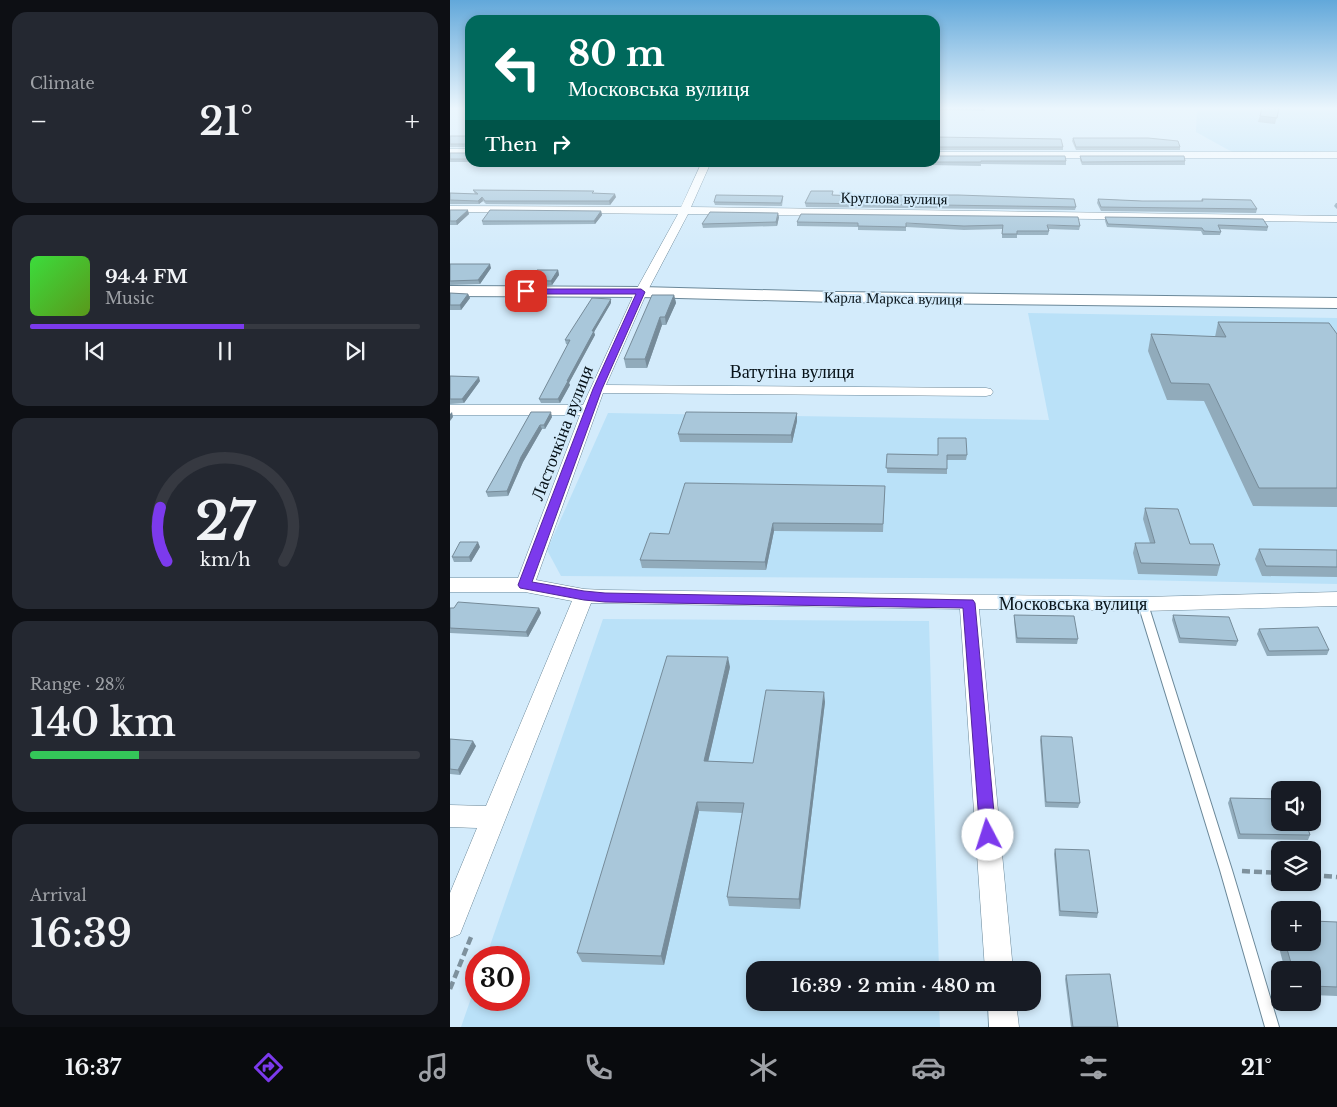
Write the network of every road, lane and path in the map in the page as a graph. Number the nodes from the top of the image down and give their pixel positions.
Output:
1 (705, 167) edge
2 (450, 209) edge
3 (685, 210) junction
4 (1337, 219) edge
5 (450, 291) edge
6 (641, 292) junction
7 (1337, 303) edge
8 (597, 389) junction
9 (986, 392) dead end
10 (450, 410) edge
11 (590, 410) junction
12 (450, 584) edge
13 (525, 585) junction
14 (584, 596) junction
15 (1337, 599) edge
16 (969, 603) junction
17 (1143, 604) junction
18 (450, 816) edge
19 (494, 817) junction
20 (1226, 870) junction
21 (1271, 872) edge
22 (1321, 876) edge
23 (1337, 877) edge
24 (450, 925) edge
25 (998, 961) edge
26 (1003, 1011) edge
27 (1004, 1027) edge
28 (1272, 1027) edge

1 - 3 street, Ласточкіна вулиця
2 - 3 street, Круглова вулиця
3 - 4 street, Круглова вулиця
3 - 6 street, Ласточкіна вулиця
5 - 6 street, Карла Маркса вулиця
6 - 7 street, Карла Маркса вулиця
6 - 8 street, Ласточкіна вулиця
8 - 9 street, Ватутіна вулиця
8 - 11 street, Ласточкіна вулиця
10 - 11 street
11 - 13 street, Ласточкіна вулиця
12 - 13 street, Московська вулиця
13 - 14 street, Московська вулиця
14 - 16 street, Московська вулиця
14 - 19 street
15 - 17 street, Московська вулиця
16 - 17 street, Московська вулиця
16 - 25 street
17 - 20 lane
18 - 19 street
19 - 24 street
20 - 21 path
20 - 28 lane
22 - 23 path
26 - 27 street

